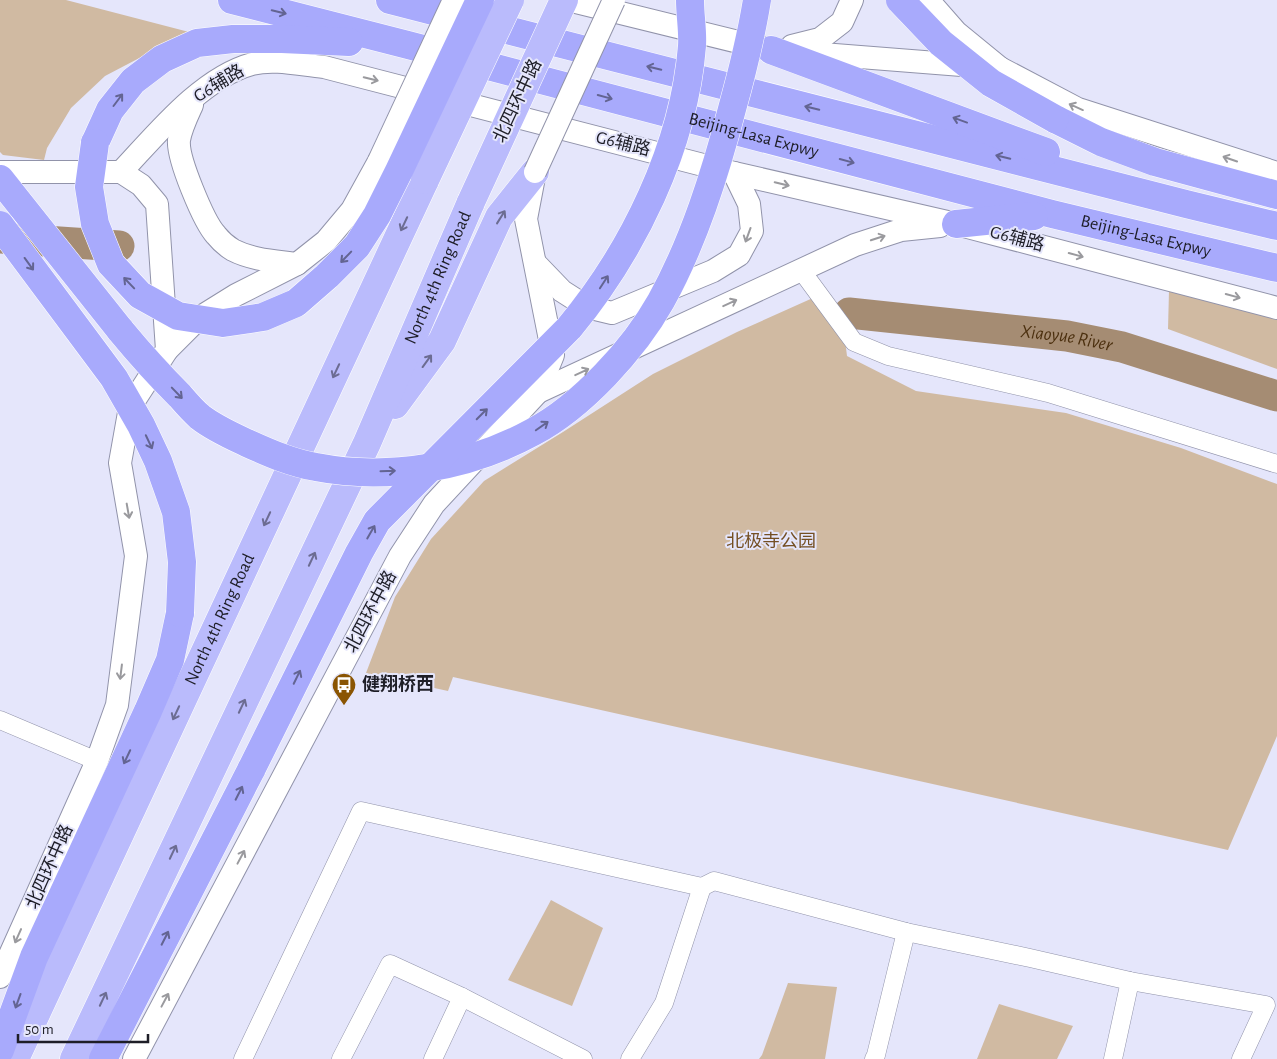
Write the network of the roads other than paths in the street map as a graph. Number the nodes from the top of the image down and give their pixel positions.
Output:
1 (232, 0) edge
2 (390, 0) edge
3 (454, 0) edge
4 (480, 0) edge
5 (510, 0) edge
6 (566, 0) edge
7 (614, 0) edge
8 (690, 0) edge
9 (757, 0) edge
10 (852, 0) edge
11 (900, 0) edge
12 (928, 0) edge
13 (408, 45) junction
14 (771, 50) junction
15 (1000, 68) junction
16 (198, 93) junction
17 (0, 172) edge
18 (120, 172) junction
19 (535, 172) junction
20 (734, 173) junction
21 (1277, 173) edge
22 (0, 179) edge
23 (1277, 195) edge
24 (471, 202) joint
25 (1186, 204) junction
26 (1052, 214) junction
27 (956, 224) junction
28 (0, 225) edge
29 (1277, 226) edge
30 (1250, 261) junction
31 (297, 264) junction
32 (536, 264) junction
33 (1277, 268) edge
34 (802, 270) junction
35 (1277, 273) edge
36 (1277, 308) edge
37 (167, 350) junction
38 (538, 392) junction
39 (367, 443) junction
40 (1277, 464) edge
41 (0, 720) edge
42 (97, 761) junction
43 (702, 887) junction
44 (906, 932) junction
45 (0, 977) edge
46 (1130, 981) junction
47 (462, 998) junction
48 (1272, 1007) edge
49 (0, 1050) edge
50 (15, 1059) edge
51 (74, 1059) edge
52 (103, 1059) edge
53 (134, 1059) edge
54 (244, 1059) edge
55 (341, 1059) edge
56 (433, 1059) edge
57 (583, 1059) edge
58 (630, 1059) edge
59 (874, 1059) edge
60 (1113, 1059) edge
61 (1241, 1059) edge

1 -> 13 highway, Beijing-Lasa Expwy
25 -> 2 highway
3 - 31 street, 北四环中路, bridge
4 -> 13 highway, bridge
5 -> 50 highway, North 4th Ring Road, bridge
6 - 14 street
6 - 24 highway, 北四环中路, bridge
7 - 19 street, 北四环中路, bridge
52 -> 8 highway, bridge
22 -> 9 highway, bridge
10 - 14 street
11 - 23 highway, bridge
12 - 15 street
13 -> 26 highway, Beijing-Lasa Expwy
14 - 15 street
25 -> 14 highway
21 -> 15 street
16 - 18 street, G6辅路
16 -> 20 street, G6辅路
16 - 31 street
17 - 18 street
18 - 37 street
19 - 32 street, 北四环中路
39 -> 19 highway
20 -> 27 street, G6辅路
20 -> 32 street
24 - 39 highway, North 4th Ring Road
25 - 29 highway
26 - 27 highway
26 - 30 highway, Beijing-Lasa Expwy
34 -> 27 street
27 -> 36 street, G6辅路
28 -> 49 highway, bridge
30 - 33 highway, Beijing-Lasa Expwy
30 - 35 highway
31 - 37 street, 北四环中路
32 - 38 street, 北四环中路
38 -> 34 street
34 - 40 street
37 -> 42 street, 北四环中路
53 -> 38 street, 北四环中路
51 -> 39 highway, North 4th Ring Road
41 - 42 street
42 -> 45 street, 北四环中路
43 - 44 street
43 - 54 street
43 - 58 street
44 - 46 street
44 - 59 street
46 - 48 street
46 - 60 street
47 - 55 street
47 - 56 street
47 - 57 street
48 - 61 street

